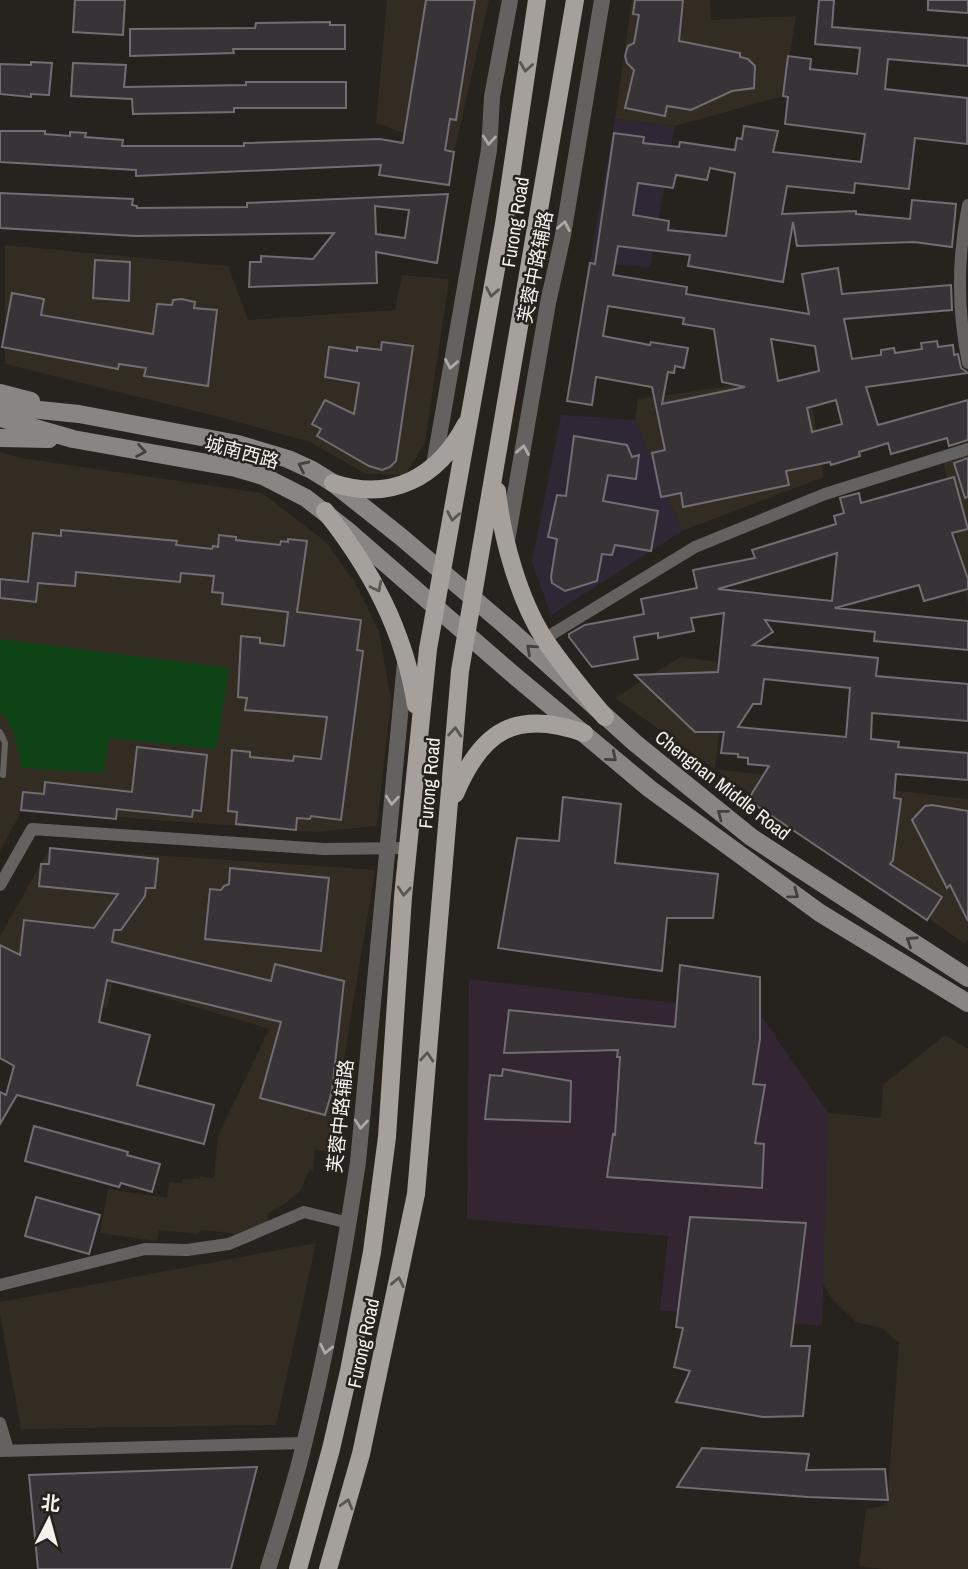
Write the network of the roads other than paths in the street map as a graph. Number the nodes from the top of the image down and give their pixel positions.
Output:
1 (510, 0) edge
2 (537, 0) edge
3 (575, 0) edge
4 (602, 0) edge
5 (968, 205) edge
6 (968, 363) edge
7 (0, 393) edge
8 (0, 406) edge
9 (79, 414) junction
10 (471, 414) junction
11 (0, 418) edge
12 (0, 438) edge
13 (73, 439) junction
14 (968, 449) edge
15 (433, 465) junction
16 (495, 471) junction
17 (332, 483) junction
18 (325, 511) junction
19 (507, 541) junction
20 (443, 573) junction
21 (473, 598) junction
22 (436, 607) junction
23 (467, 634) junction
24 (544, 639) junction
25 (405, 659) junction
26 (605, 717) junction
27 (419, 726) junction
28 (0, 732) edge
29 (584, 733) junction
30 (4, 775) dead end
31 (447, 821) junction
32 (388, 847) junction
33 (408, 848) junction
34 (0, 885) edge
35 (968, 978) edge
36 (968, 1003) edge
37 (349, 1223) junction
38 (0, 1285) edge
39 (0, 1423) edge
40 (305, 1443) junction
41 (4, 1450) edge
42 (268, 1569) edge
43 (298, 1569) edge
44 (328, 1569) edge

1 -> 15 street
2 -> 10 main road, Furong Road
3 - 16 main road, Furong Road
19 -> 4 street, 芙蓉中路辅路
5 - 6 street
7 - 9 main road
8 - 9 main road, 城南西路
17 -> 9 main road, 城南西路
10 - 15 main road
10 -> 20 main road, Furong Road
11 - 13 main road, 城南西路
12 - 13 main road
13 -> 18 main road, 城南西路
14 - 24 street
15 - 17 main road
16 - 19 main road
16 - 21 main road, Furong Road
17 - 20 main road, 城南西路
18 - 22 main road, 城南西路
18 -> 25 main road
19 - 24 main road
20 - 21 main road, 城南西路
20 - 22 main road, Furong Road
21 - 23 main road, Furong Road
26 -> 21 main road, Chengnan Middle Road
22 - 23 main road, 城南西路
22 - 27 main road, Furong Road
23 - 29 main road
31 -> 23 main road, Furong Road
24 - 26 main road
25 - 27 main road
25 -> 32 street, 芙蓉中路辅路
35 -> 26 main road, Chengnan Middle Road
27 - 33 main road, Furong Road
28 - 30 lane
29 - 31 main road
29 -> 36 main road
44 -> 31 main road, Furong Road
32 - 33 street
32 - 34 street
32 -> 37 street, 芙蓉中路辅路
33 -> 43 main road, Furong Road
37 - 38 street
37 -> 40 street, 芙蓉中路辅路
39 - 41 street
40 - 41 street
40 - 42 street, 芙蓉中路辅路

